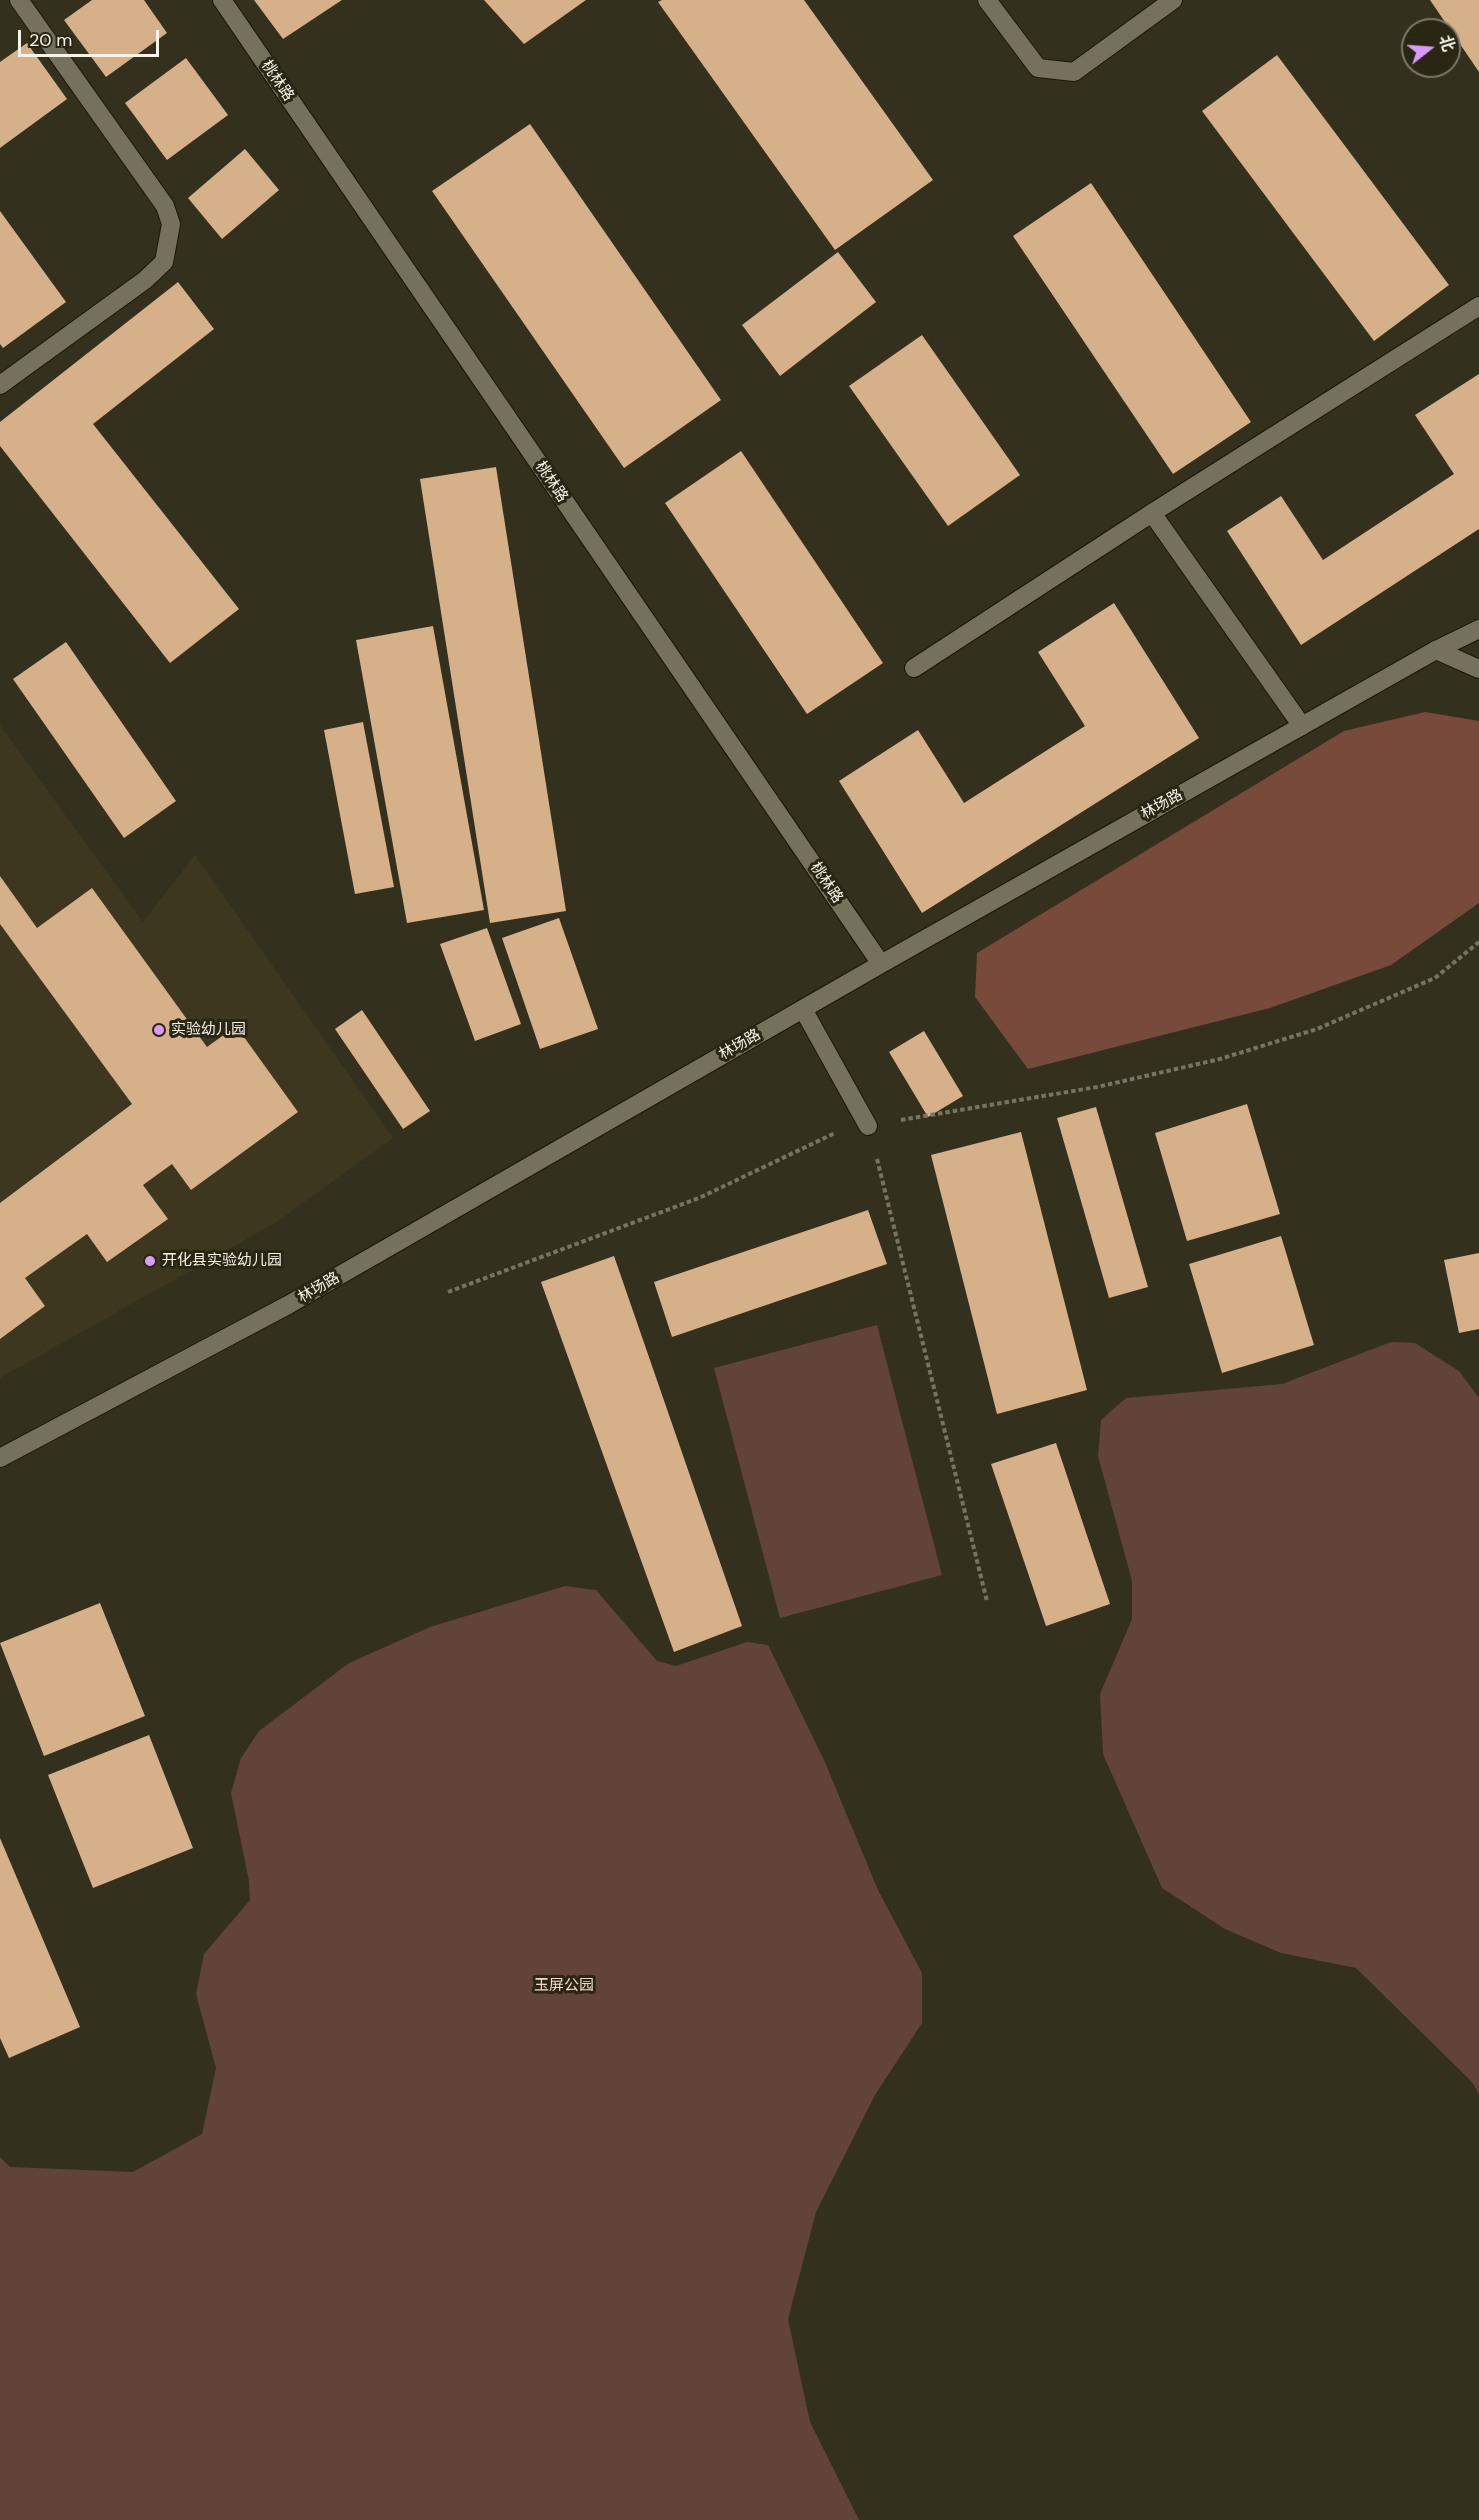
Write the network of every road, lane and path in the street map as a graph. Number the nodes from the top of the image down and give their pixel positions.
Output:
1 (19, 0) edge
2 (222, 0) edge
3 (987, 0) edge
4 (1173, 0) edge
5 (1479, 306) edge
6 (0, 385) edge
7 (1152, 513) junction
8 (1479, 629) edge
9 (1436, 650) junction
10 (914, 668) dead end
11 (1479, 669) edge
12 (1302, 726) junction
13 (1479, 942) edge
14 (881, 964) junction
15 (803, 1009) junction
16 (868, 1126) junction
17 (448, 1292) dead end
18 (0, 1458) edge
19 (987, 1601) dead end

1 - 6 street
2 - 14 street, 桃林路
3 - 4 street
5 - 7 street
7 - 10 street
7 - 12 street
8 - 9 street, 林场路
9 - 11 street
9 - 12 street, 林场路
12 - 14 street, 林场路
13 - 16 path
14 - 15 street, 林场路
15 - 16 street
15 - 18 street, 林场路
16 - 17 path
16 - 19 path

